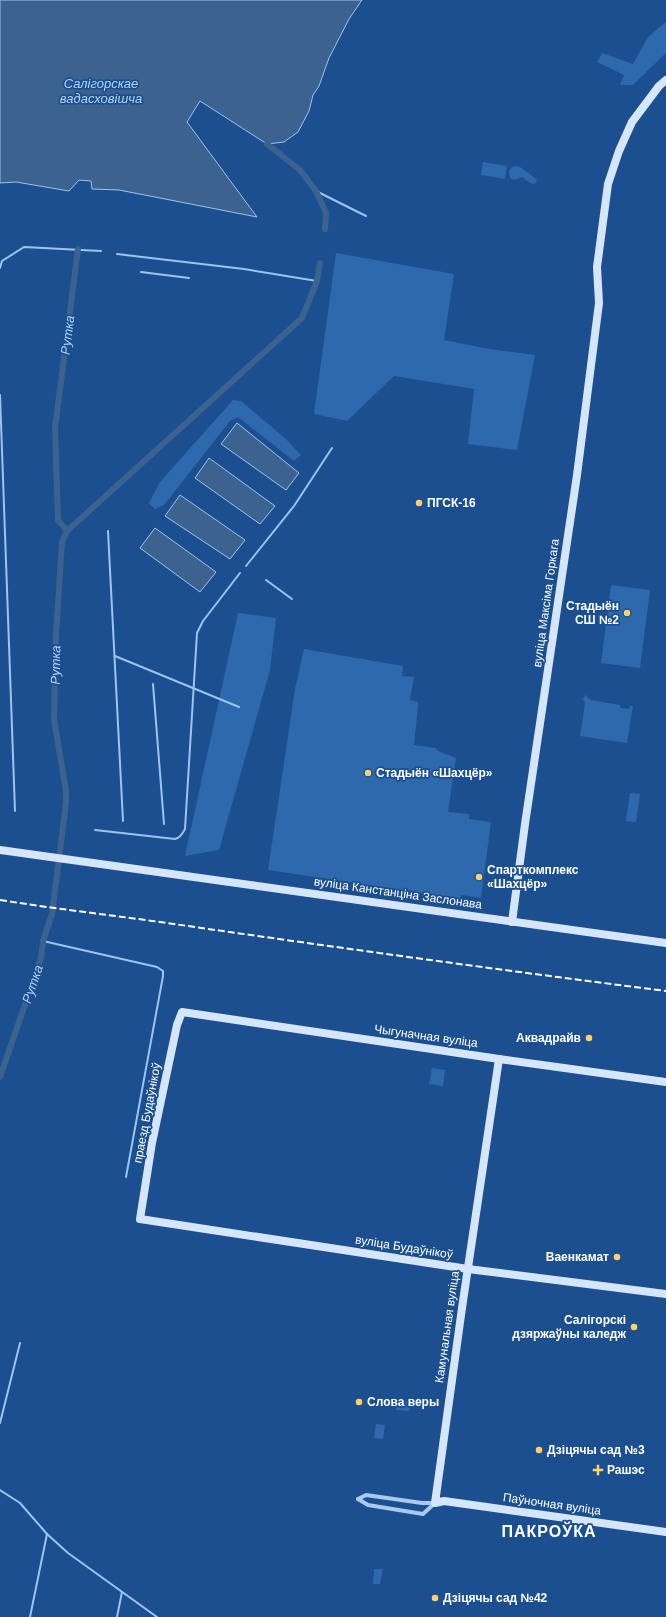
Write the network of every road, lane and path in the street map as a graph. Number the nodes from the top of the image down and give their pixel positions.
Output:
1 (666, 80) edge
2 (0, 850) edge
3 (512, 922) junction
4 (666, 943) edge
5 (182, 1012) joint
6 (499, 1059) junction
7 (666, 1082) edge
8 (140, 1220) joint
9 (468, 1269) junction
10 (666, 1294) edge
11 (435, 1503) junction
12 (666, 1532) edge

1 - 3 street, вуліца Максіма Горкага
2 - 3 street, вуліца Канстанціна Заслонава
3 - 4 street, вуліца Канстанціна Заслонава
5 - 6 street, Чыгуначная вуліца
5 - 8 street, праезд Будаўнікоў
6 - 7 street, Чыгуначная вуліца
6 - 9 street, Камунальная вуліца
8 - 9 street, вуліца Будаўнікоў
9 - 10 street, вуліца Будаўнікоў
9 - 11 street, Камунальная вуліца
11 - 11 street
11 - 12 street, Паўночная вуліца

